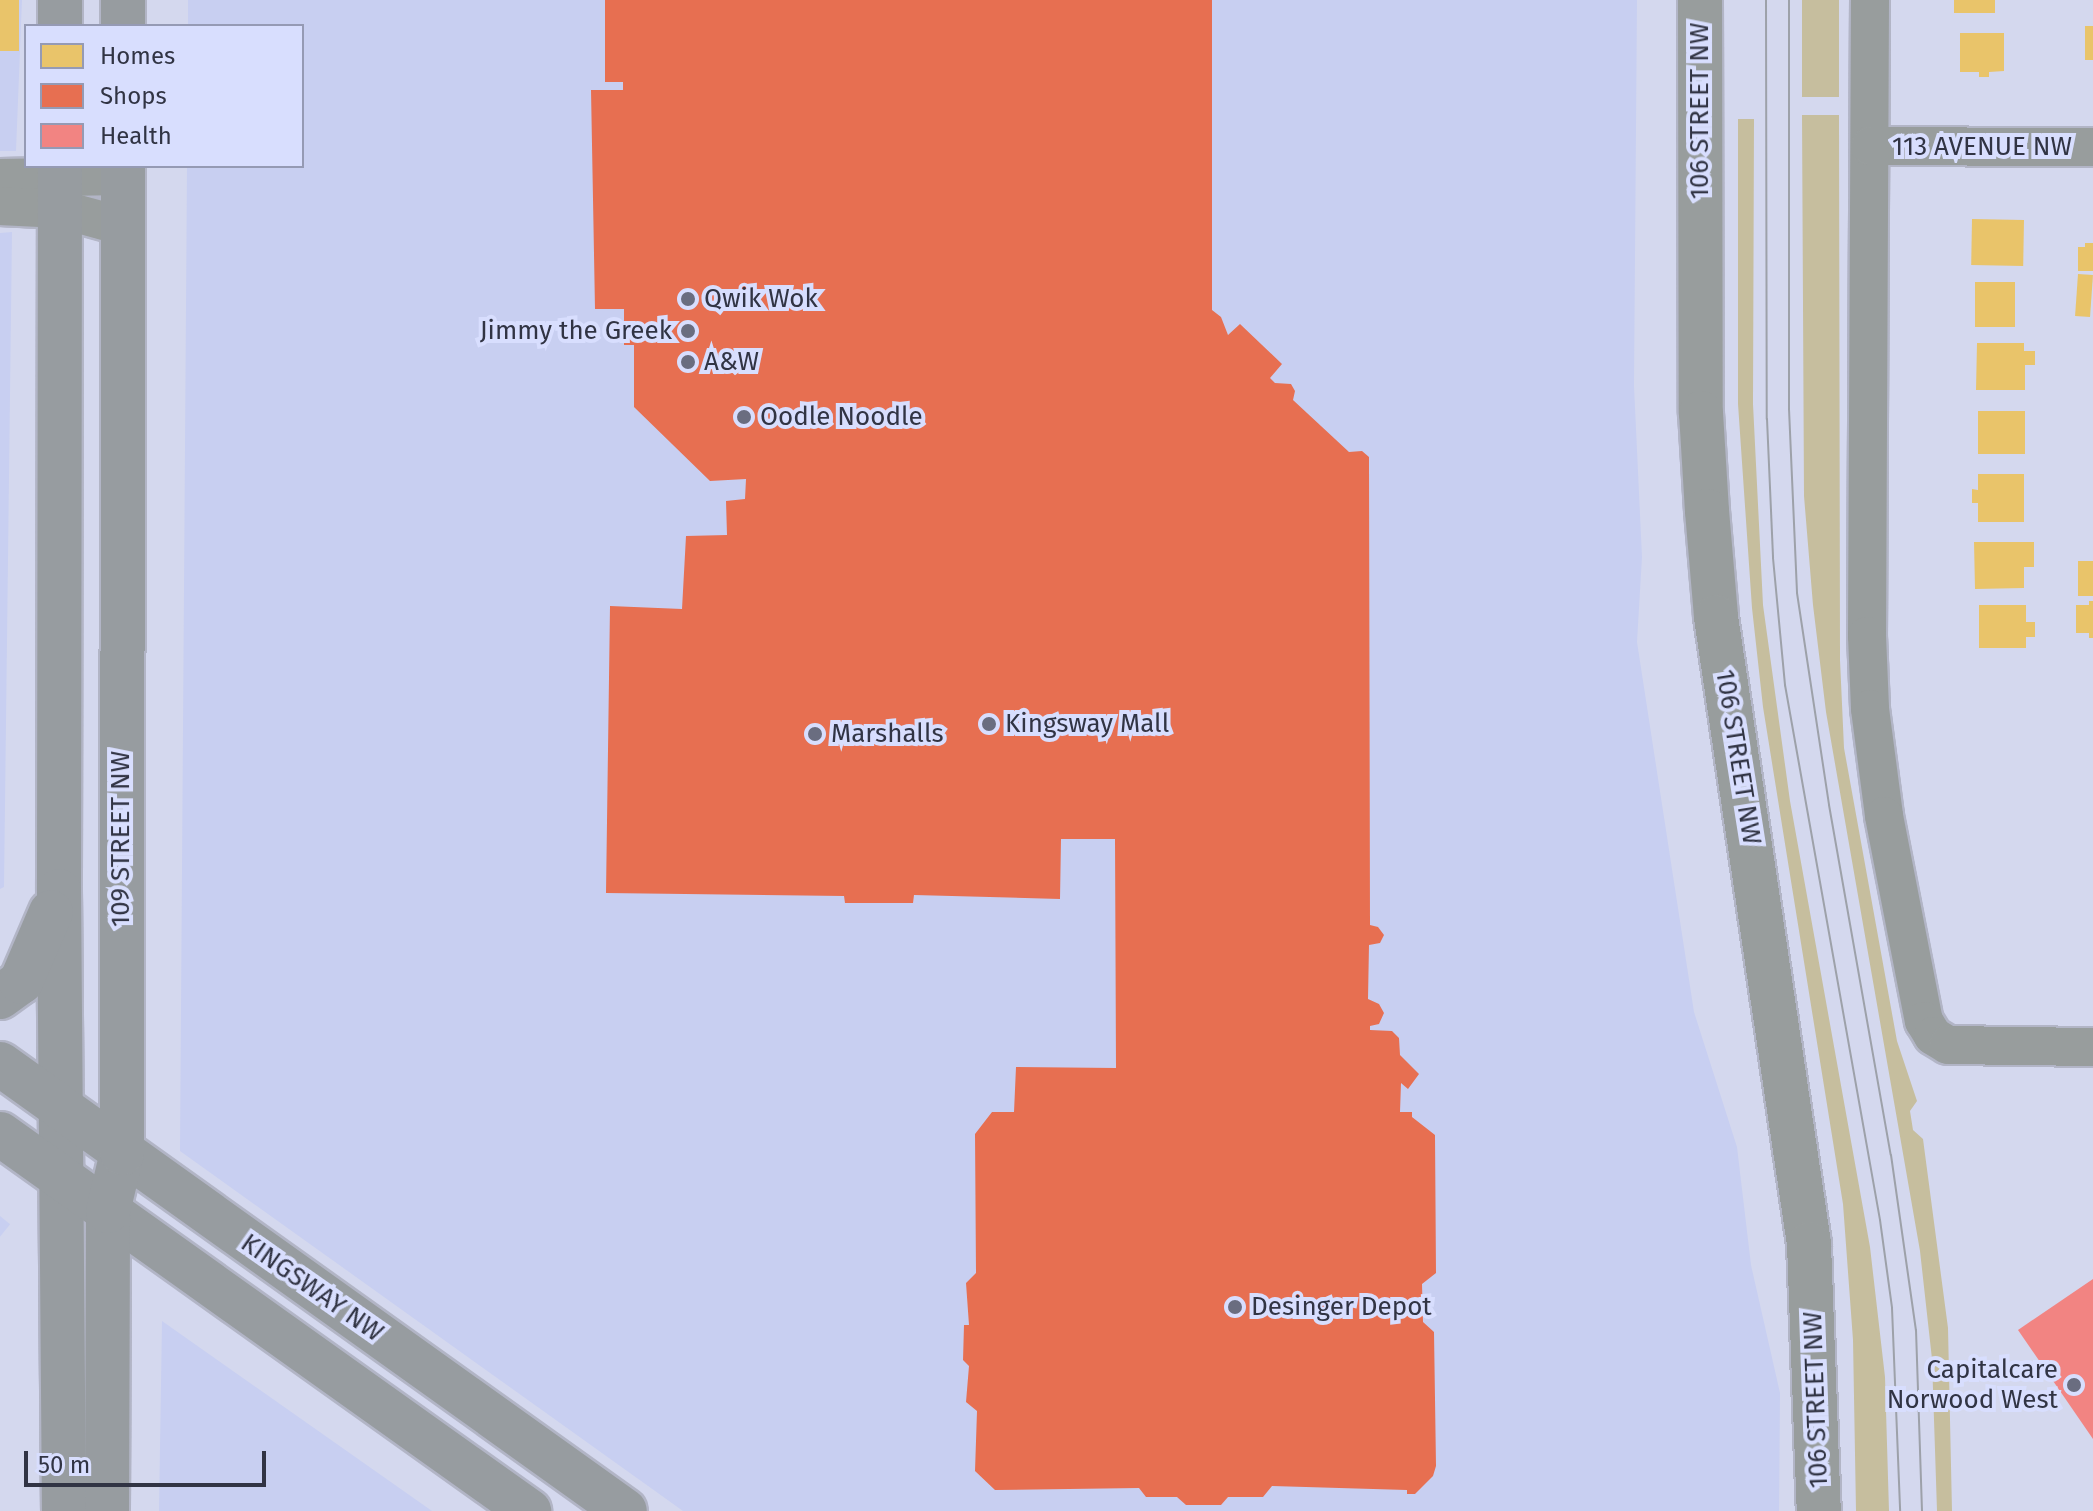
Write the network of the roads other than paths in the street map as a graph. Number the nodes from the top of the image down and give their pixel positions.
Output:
1 (60, 0) edge
2 (123, 0) edge
3 (1700, 0) edge
4 (1870, 0) edge
5 (60, 24) edge
6 (123, 24) edge
7 (1870, 146) junction
8 (2093, 147) edge
9 (123, 171) edge
10 (0, 178) edge
11 (60, 184) edge
12 (0, 206) edge
13 (122, 226) junction
14 (59, 891) junction
15 (0, 997) edge
16 (2093, 1047) edge
17 (0, 1064) edge
18 (59, 1108) junction
19 (0, 1134) edge
20 (122, 1153) junction
21 (62, 1178) junction
22 (108, 1211) junction
23 (64, 1511) edge
24 (107, 1511) edge
25 (529, 1511) edge
26 (625, 1511) edge
27 (1819, 1511) edge

1 - 5 main road
2 - 6 main road
3 - 27 street, 106 STREET NW
4 - 7 street
7 - 8 street, 113 AVENUE NW
7 - 16 street
9 - 11 street
9 - 13 main road, 109 STREET NW
10 - 11 street
11 - 12 street
11 - 13 street
11 - 14 main road
13 - 20 main road, 109 STREET NW
14 - 15 main road
14 - 18 main road
17 - 18 main road, KINGSWAY NW
18 - 20 main road, KINGSWAY NW
18 - 21 main road
19 - 21 main road, KINGSWAY NW
20 - 22 main road, 109 STREET NW
20 - 26 main road, KINGSWAY NW
21 - 22 main road, KINGSWAY NW
21 - 23 main road
22 - 24 main road, 109 STREET NW
22 - 25 main road, KINGSWAY NW

